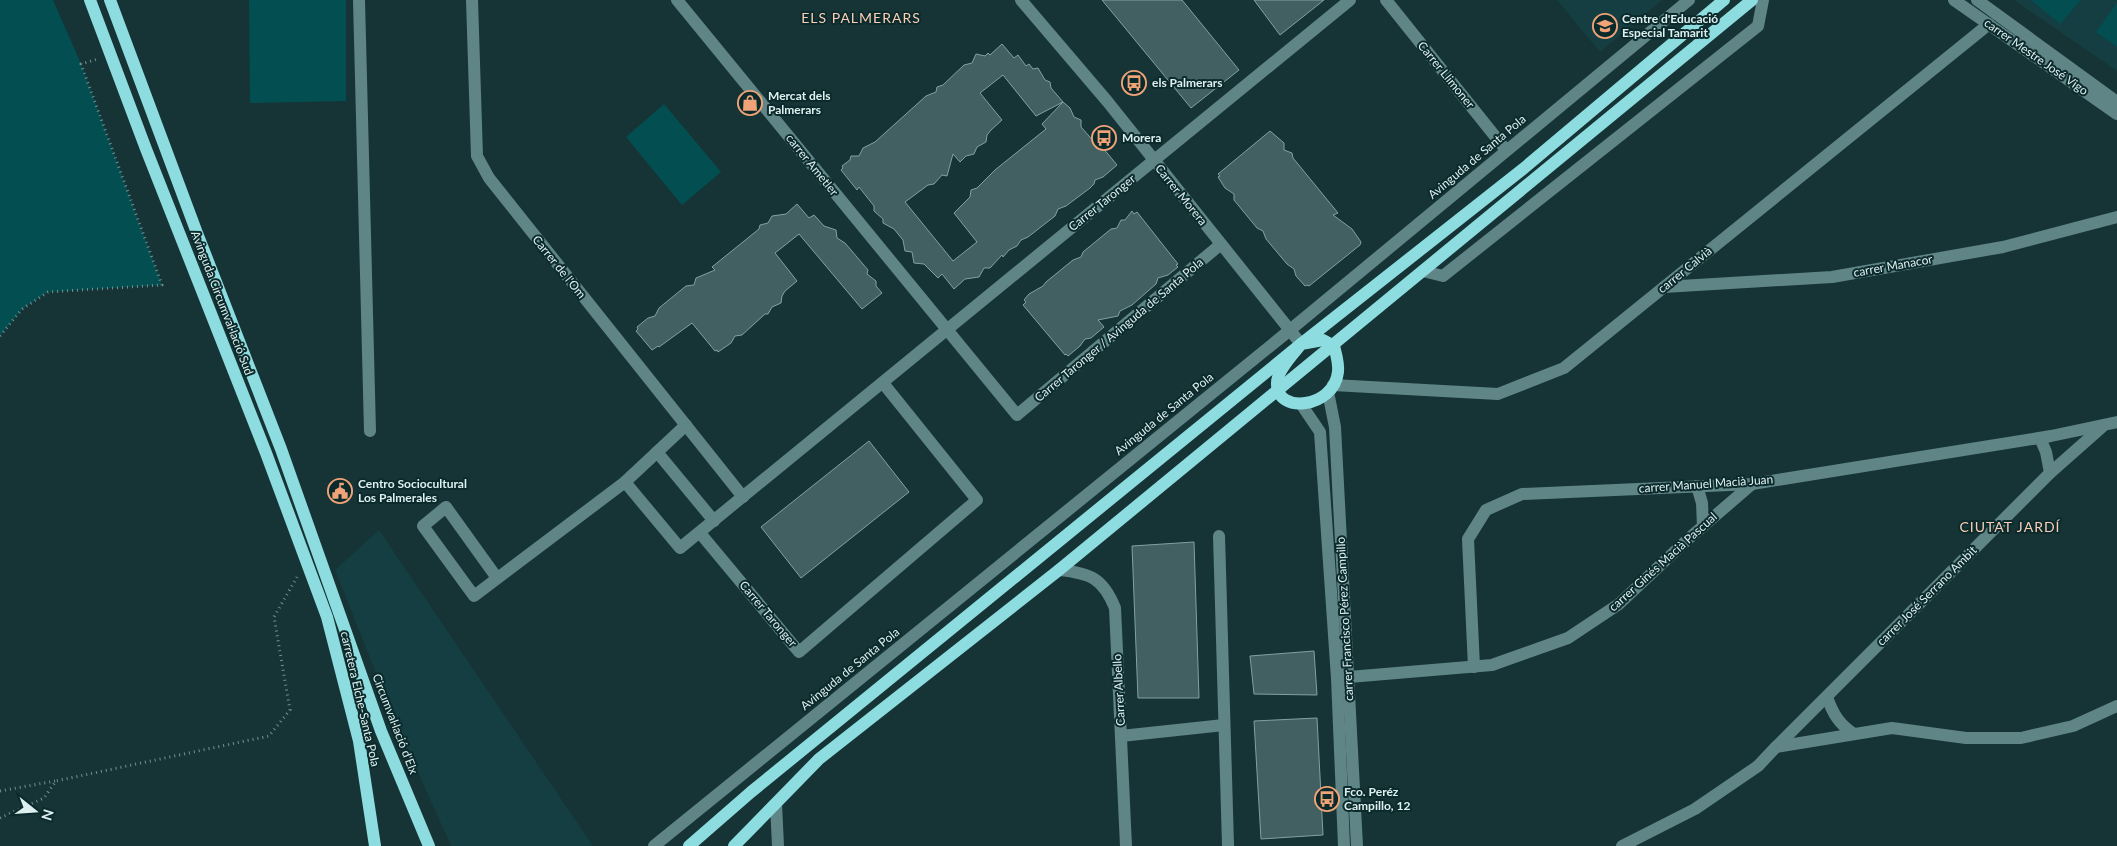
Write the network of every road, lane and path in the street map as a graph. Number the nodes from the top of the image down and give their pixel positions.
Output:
1 (90, 0) edge
2 (110, 0) edge
3 (359, 0) edge
4 (472, 0) edge
5 (677, 0) edge
6 (1350, 0) edge
7 (1386, 0) edge
8 (1689, 0) edge
9 (1724, 0) edge
10 (1752, 0) edge
11 (1763, 0) edge
12 (1954, 0) edge
13 (1977, 0) edge
14 (1029, 3) edge
15 (1989, 24) junction
16 (111, 55) junction
17 (2117, 102) edge
18 (2117, 114) edge
19 (1506, 150) junction
20 (1153, 161) junction
21 (2117, 217) edge
22 (1221, 244) junction
23 (1423, 271) junction
24 (1664, 287) junction
25 (946, 330) junction
26 (1290, 330) junction
27 (0, 336) edge
28 (1301, 344) junction
29 (1334, 346) junction
30 (883, 382) junction
31 (1331, 388) junction
32 (1278, 392) junction
33 (1302, 404) junction
34 (2117, 422) edge
35 (686, 425) junction
36 (2102, 427) junction
37 (370, 431) dead end
38 (2040, 438) junction
39 (657, 452) junction
40 (2050, 473) junction
41 (624, 482) junction
42 (1752, 484) junction
43 (1697, 486) junction
44 (743, 497) junction
45 (714, 521) junction
46 (1703, 526) junction
47 (700, 532) junction
48 (1219, 536) dead end
49 (307, 562) junction
50 (1059, 570) junction
51 (497, 578) junction
52 (333, 614) junction
53 (1474, 667) junction
54 (1343, 678) junction
55 (1827, 697) junction
56 (2117, 706) edge
57 (1224, 725) junction
58 (1854, 734) junction
59 (1121, 736) junction
60 (1776, 748) junction
61 (56, 781) junction
62 (0, 791) edge
63 (776, 804) junction
64 (0, 818) edge
65 (1228, 845) dead end
66 (375, 846) edge
67 (429, 846) edge
68 (654, 846) edge
69 (689, 846) edge
70 (734, 846) edge
71 (778, 846) edge
72 (1126, 846) edge
73 (1344, 846) edge
74 (1357, 846) edge
75 (1622, 846) edge

1 - 16 main road, Avinguda Circumval·lació Sud
2 - 52 main road, Avinguda Circumval·lació Sud
3 - 37 street
4 - 35 street, Carrer de l'Om
5 - 25 street, carrer Ametler
6 - 20 street, Carrer Taronger
7 - 19 street, Carrer Llimoner
8 - 19 street, Avinguda de Santa Pola
9 - 28 main road
10 - 23 main road
11 - 23 street
12 - 15 street, carrer Mestre José Vigo
13 - 17 street, carrer Mestre José Vigo
14 - 20 street, Carrer Morera
15 - 18 street, carrer Mestre José Vigo
15 - 24 street, carrer Calvià
16 - 27 path
16 - 49 main road, Avinguda Circumval·lació Sud
19 - 26 street, Avinguda de Santa Pola
20 - 22 street, Carrer Morera
20 - 25 street, Carrer Taronger
21 - 24 street, carrer Manacor
22 - 25 street, Carrer Taronger / Avinguda de Santa Pola
22 - 26 street, Carrer Morera
23 - 29 main road
24 - 31 street, carrer Calvià
25 - 30 street, Carrer Taronger
26 - 28 street, Carrer Morera
26 - 68 street, Avinguda de Santa Pola
28 - 29 main road
28 - 32 main road
28 - 69 main road
29 - 31 main road
29 - 32 main road
30 - 44 street, Carrer Taronger
30 - 47 street, Carrer Taronger
31 - 33 main road
31 - 54 street, carrer Francisco Pérez Campillo
32 - 33 main road
32 - 50 main road
33 - 54 street, carrer Francisco Pérez Campillo
34 - 36 street, carrer Manuel Macià Juan
35 - 39 street
35 - 44 street, Carrer de l'Om
36 - 38 street, carrer Manuel Macià Juan
36 - 40 street, carrer José Serrano Ambit
38 - 40 street
38 - 42 street, carrer Manuel Macià Juan
39 - 41 street
39 - 45 street
40 - 55 street, carrer José Serrano Ambit
41 - 47 street
41 - 51 street
42 - 43 street, carrer Manuel Macià Juan
42 - 46 street, carrer Ginés Macià Pascual
43 - 46 street
43 - 53 street, carrer Manuel Macià Juan
44 - 45 street, Carrer Taronger
45 - 47 street, Carrer Taronger
46 - 53 street, carrer Ginés Macià Pascual
48 - 57 street
49 - 52 main road, Avinguda Circumval·lació Sud
49 - 61 path
50 - 59 street, Carrer Albello
50 - 63 main road
51 - 51 street
52 - 66 main road, carretera Elche-Santa Pola
52 - 67 main road, Circumval·lació d'Elx
53 - 54 street, carrer Ginés Macià Pascual
54 - 73 street, carrer Francisco Pérez Campillo
54 - 74 street, carrer Francisco Pérez Campillo
55 - 58 street
55 - 60 street, carrer José Serrano Ambit
56 - 58 street
57 - 59 street
57 - 65 street
58 - 60 street
59 - 72 street, Carrer Albello
60 - 75 street, carrer José Serrano Ambit
61 - 62 path
61 - 64 path
63 - 70 main road
63 - 71 street

